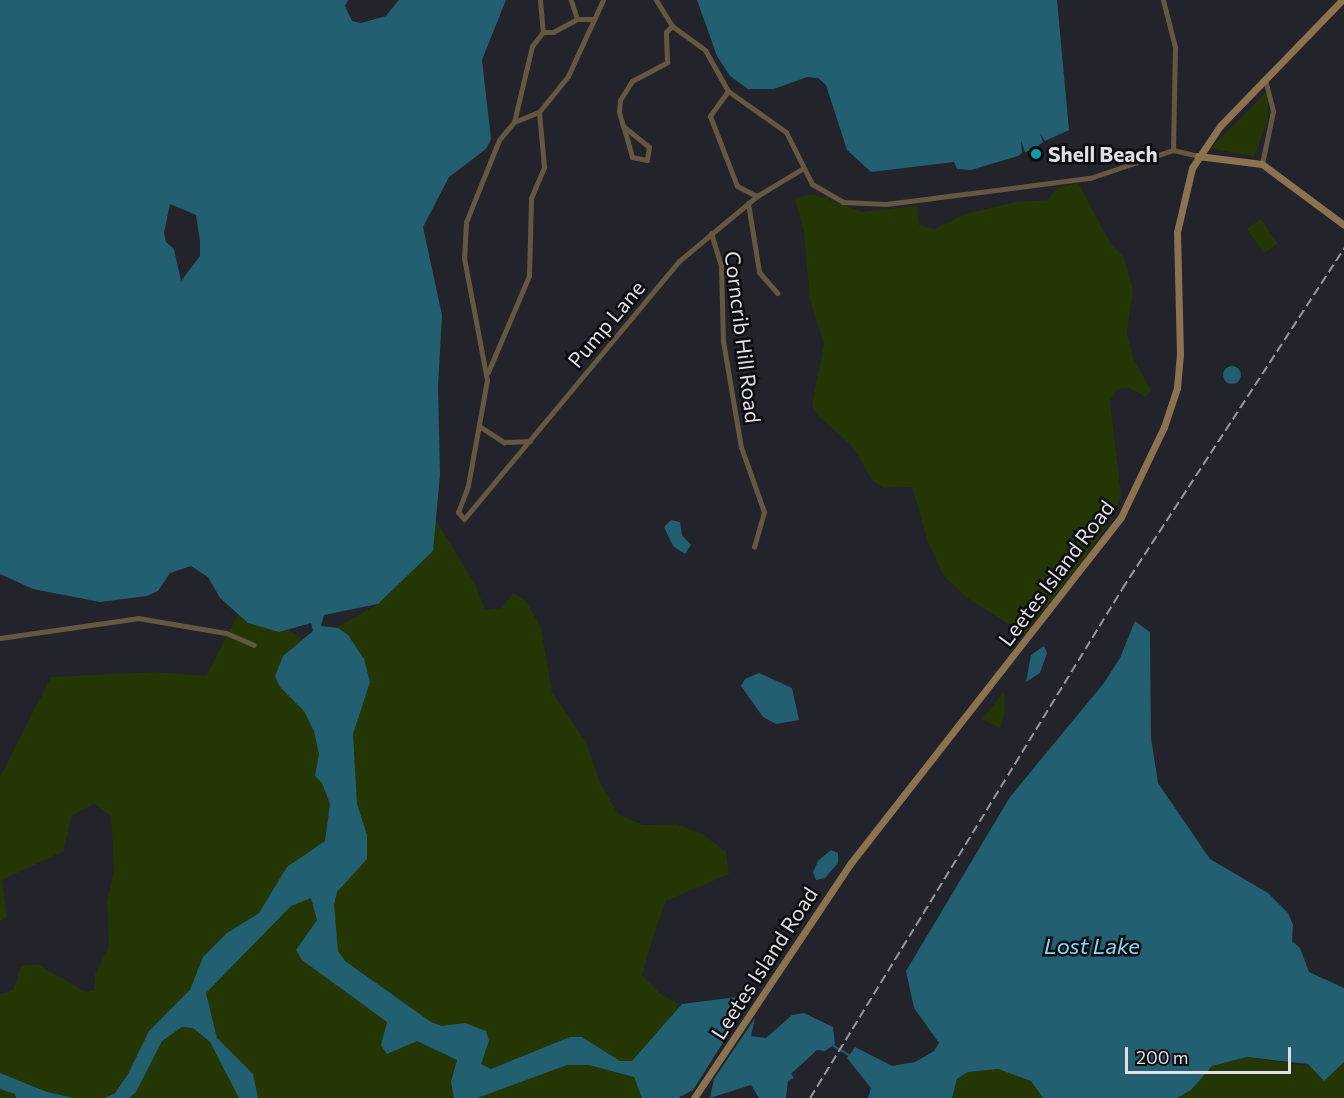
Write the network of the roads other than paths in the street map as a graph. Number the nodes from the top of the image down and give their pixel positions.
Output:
1 (540, 0) edge
2 (571, 0) edge
3 (603, 0) edge
4 (656, 0) edge
5 (1163, 0) edge
6 (1342, 0) edge
7 (577, 19) junction
8 (594, 19) junction
9 (672, 26) junction
10 (543, 32) junction
11 (1265, 79) junction
12 (728, 91) junction
13 (539, 112) junction
14 (514, 122) junction
15 (623, 126) junction
16 (1173, 150) junction
17 (1198, 156) junction
18 (1262, 164) junction
19 (802, 169) junction
20 (757, 196) junction
21 (748, 203) junction
22 (1344, 225) edge
23 (711, 233) junction
24 (777, 293) dead end
25 (487, 373) junction
26 (479, 426) junction
27 (530, 441) junction
28 (754, 547) dead end
29 (0, 638) edge
30 (254, 645) dead end
31 (694, 1098) edge

1 - 10 street
2 - 7 street
3 - 8 street
4 - 9 street
5 - 16 street
6 - 11 main road, Leetes Island Road
7 - 8 street
7 - 10 street
8 - 13 street
9 - 12 street
9 - 15 street
10 - 14 street
11 - 17 main road, Leetes Island Road
11 - 18 street
12 - 19 street
12 - 20 street
13 - 14 street
13 - 25 street
14 - 25 street
15 - 15 street
16 - 17 street
16 - 19 street
17 - 18 main road
17 - 31 main road, Leetes Island Road
18 - 22 main road
19 - 20 street, Pump Lane
20 - 21 street, Pump Lane
21 - 23 street, Pump Lane
21 - 24 street
23 - 27 street, Pump Lane
23 - 28 street, Corncrib Hill Road
25 - 26 street
26 - 27 street
26 - 27 street, Pump Lane
29 - 30 street

